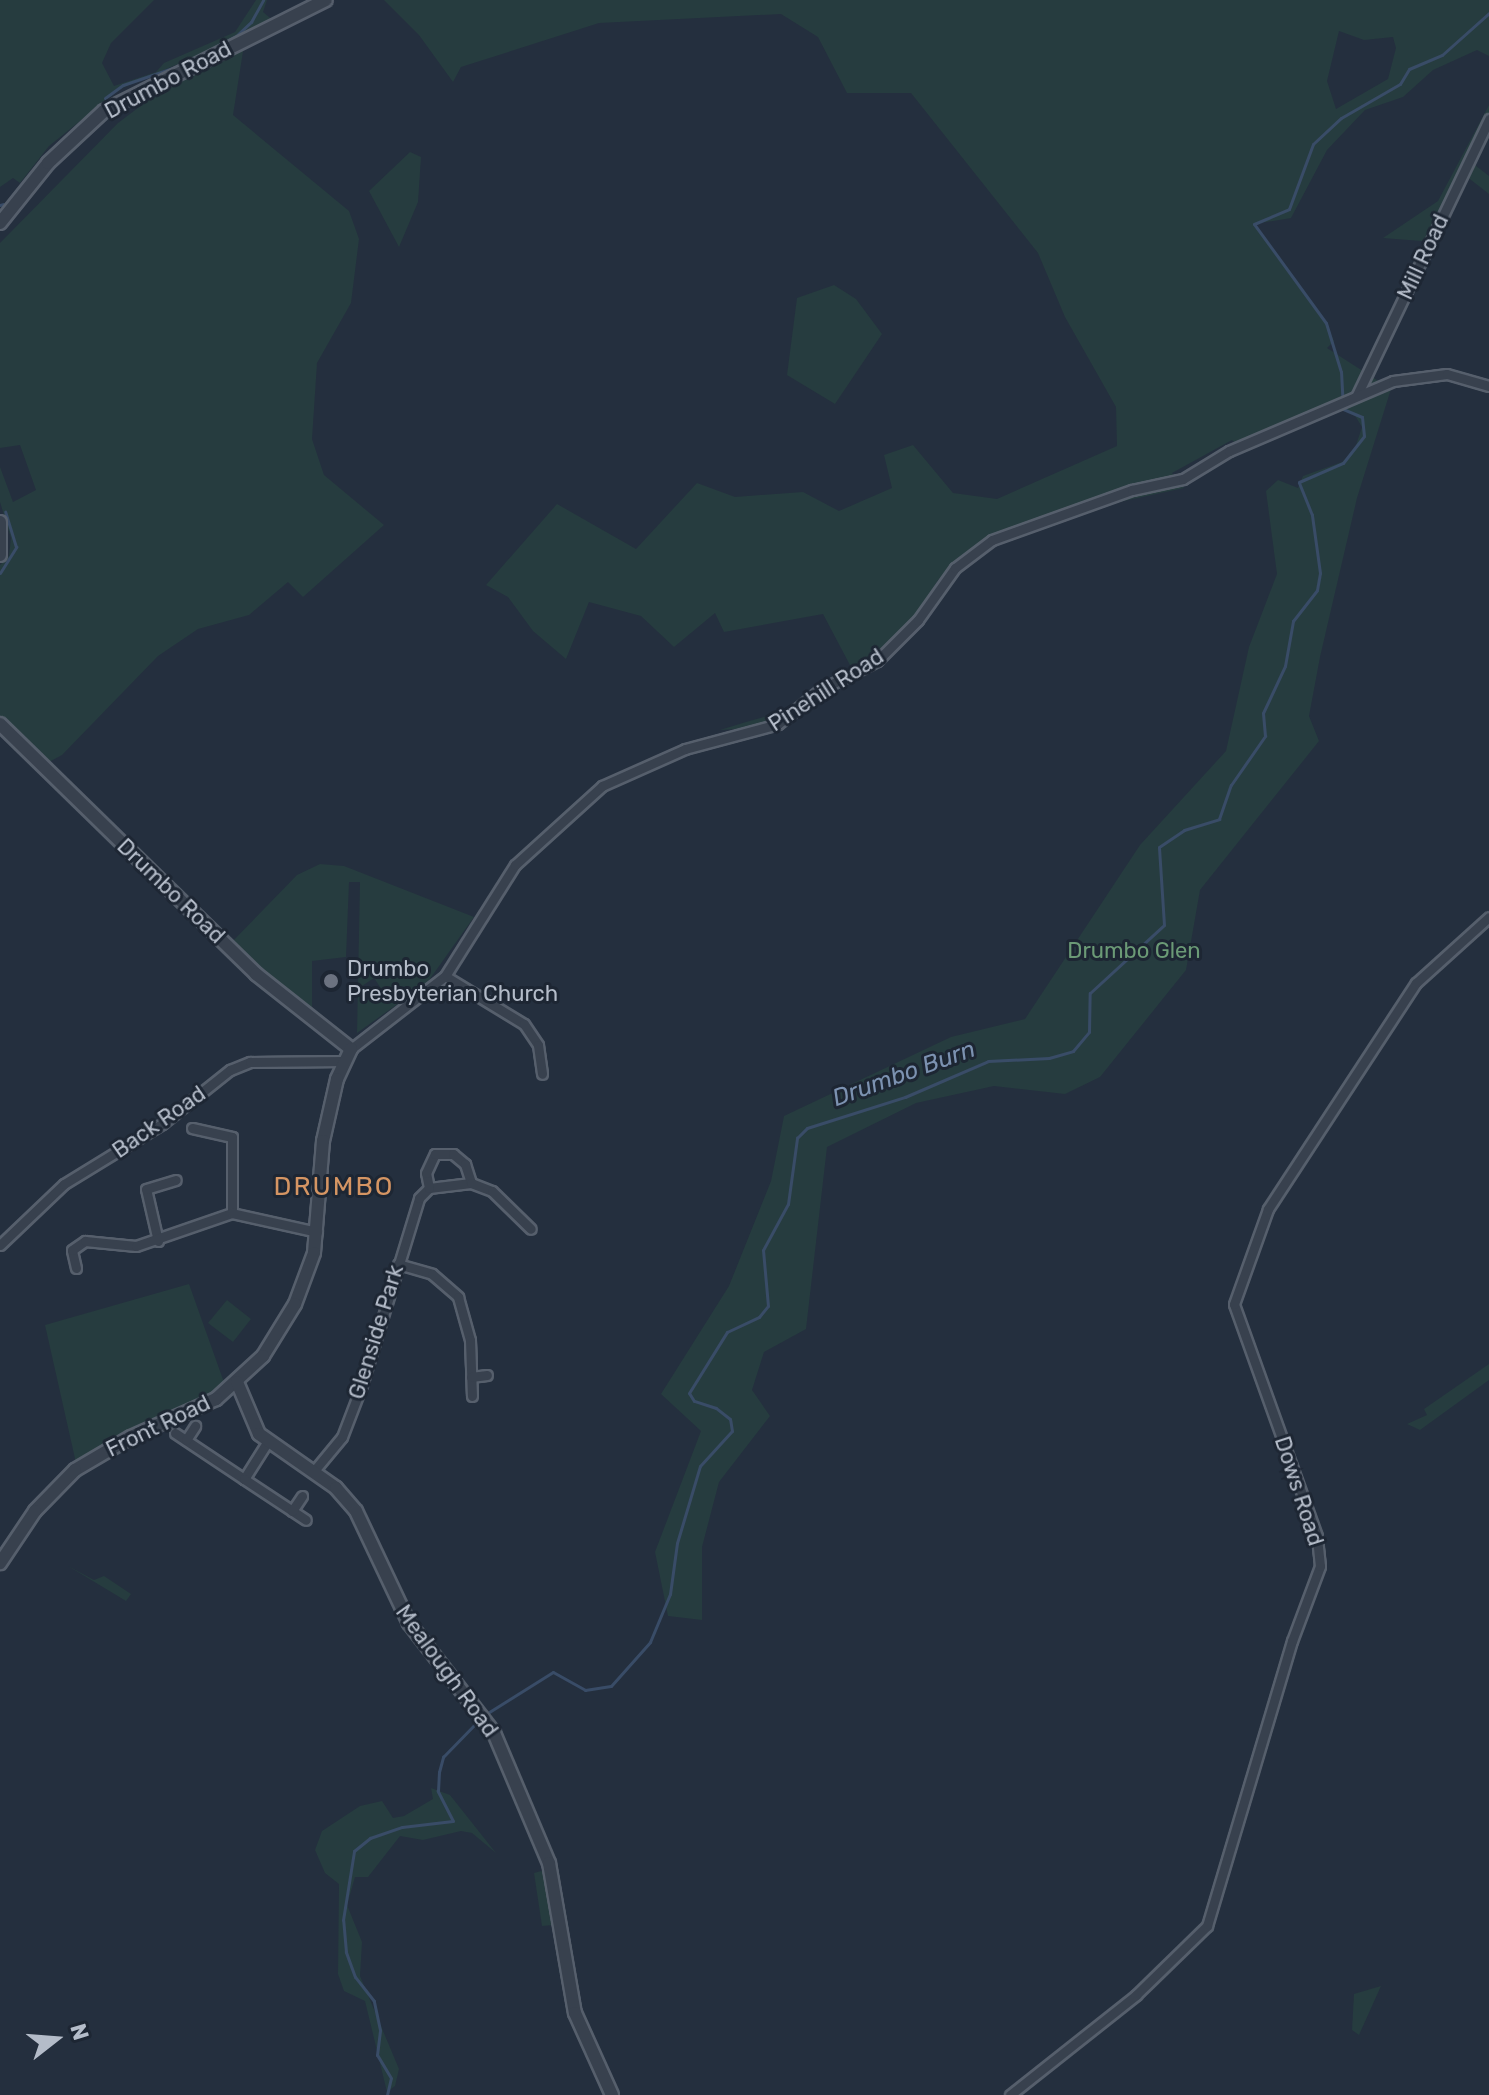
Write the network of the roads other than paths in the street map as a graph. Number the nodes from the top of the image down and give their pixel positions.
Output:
1 (326, 0) edge
2 (1489, 119) edge
3 (0, 223) edge
4 (1489, 386) edge
5 (1353, 397) junction
6 (0, 522) edge
7 (0, 555) edge
8 (0, 724) edge
9 (1489, 917) edge
10 (445, 976) junction
11 (351, 1049) junction
12 (344, 1061) junction
13 (542, 1074) dead end
14 (192, 1128) dead end
15 (176, 1180) dead end
16 (471, 1183) junction
17 (429, 1188) junction
18 (232, 1213) junction
19 (531, 1229) dead end
20 (317, 1232) junction
21 (158, 1241) junction
22 (0, 1245) edge
23 (398, 1264) junction
24 (76, 1268) dead end
25 (487, 1375) dead end
26 (471, 1377) junction
27 (237, 1382) junction
28 (472, 1396) dead end
29 (195, 1426) dead end
30 (175, 1433) dead end
31 (186, 1440) junction
32 (268, 1441) junction
33 (313, 1472) junction
34 (244, 1479) junction
35 (302, 1496) dead end
36 (292, 1511) junction
37 (306, 1520) dead end
38 (0, 1563) edge
39 (612, 2095) edge
40 (1010, 2095) edge

1 - 3 street, Drumbo Road
2 - 5 street, Mill Road
4 - 5 street, Pinehill Road
5 - 10 street, Pinehill Road
6 - 7 street
8 - 11 street, Drumbo Road
9 - 40 street, Dows Road
10 - 11 street, Pinehill Road
10 - 13 street
11 - 12 street, Front Road
12 - 20 street, Front Road
12 - 22 street, Back Road
14 - 18 street
15 - 21 street
16 - 17 street
16 - 17 street, Glenside Park
16 - 19 street, Glenside Park
17 - 23 street, Glenside Park
18 - 20 street
18 - 21 street
20 - 27 street, Front Road
21 - 24 street
23 - 26 street
23 - 33 street, Glenside Park
25 - 26 street
26 - 28 street
27 - 32 street, Mealough Road
27 - 38 street, Front Road
29 - 31 street
30 - 31 street
31 - 34 street
32 - 33 street, Mealough Road
32 - 34 street
33 - 39 street, Mealough Road
34 - 36 street
35 - 36 street
36 - 37 street

